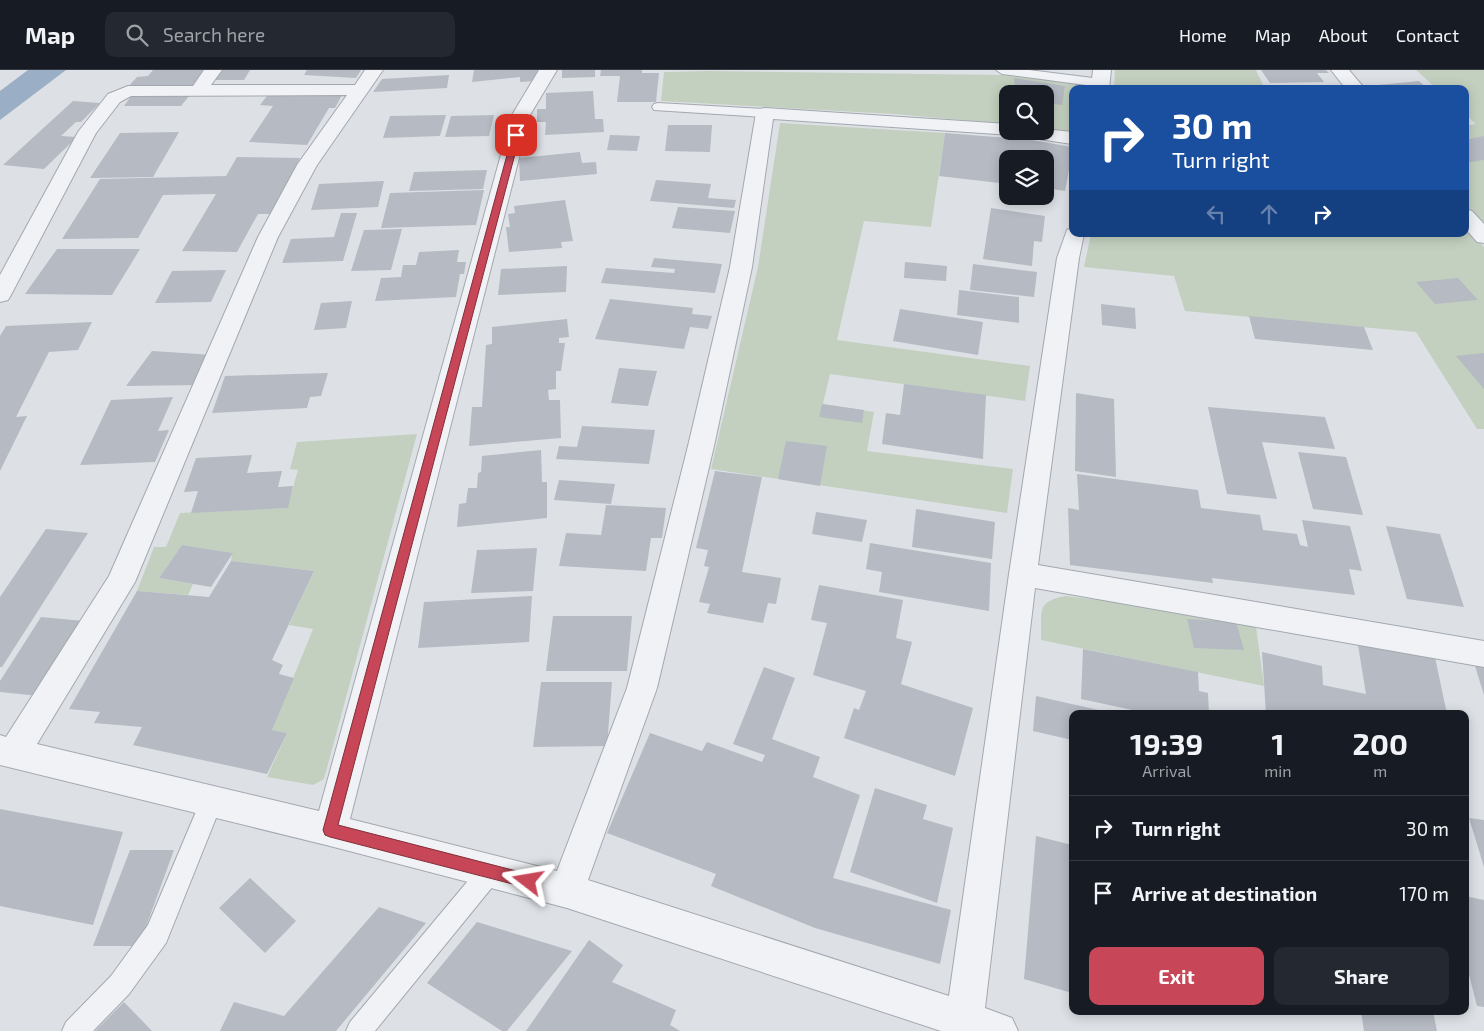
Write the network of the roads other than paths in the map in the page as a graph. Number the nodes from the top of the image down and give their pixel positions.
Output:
1 (213, 70) edge
2 (374, 70) edge
3 (548, 70) edge
4 (1002, 70) edge
5 (1340, 70) edge
6 (1101, 81) edge
7 (1353, 85) edge
8 (361, 90) junction
9 (198, 91) junction
10 (658, 107) dead end
11 (765, 113) junction
12 (999, 129) edge
13 (1054, 136) edge
14 (1069, 138) edge
15 (1469, 220) edge
16 (1073, 237) edge
17 (1484, 237) edge
18 (0, 295) edge
19 (1023, 574) junction
20 (1484, 654) edge
21 (6, 752) edge
22 (211, 802) junction
23 (330, 830) junction
24 (490, 872) junction
25 (567, 891) junction
26 (963, 1026) edge
27 (75, 1031) edge
28 (359, 1031) edge
29 (999, 1031) edge

1 - 9 street
2 - 8 street
3 - 23 street
4 - 6 lane
5 - 7 street
8 - 9 street
8 - 21 street
9 - 18 street
10 - 11 lane
11 - 12 street
11 - 25 street
13 - 14 street
15 - 17 street
16 - 19 street
19 - 20 street
19 - 26 street
21 - 22 street
22 - 23 street
22 - 27 lane
23 - 24 street
24 - 25 street
24 - 28 lane
25 - 26 street
26 - 29 street

